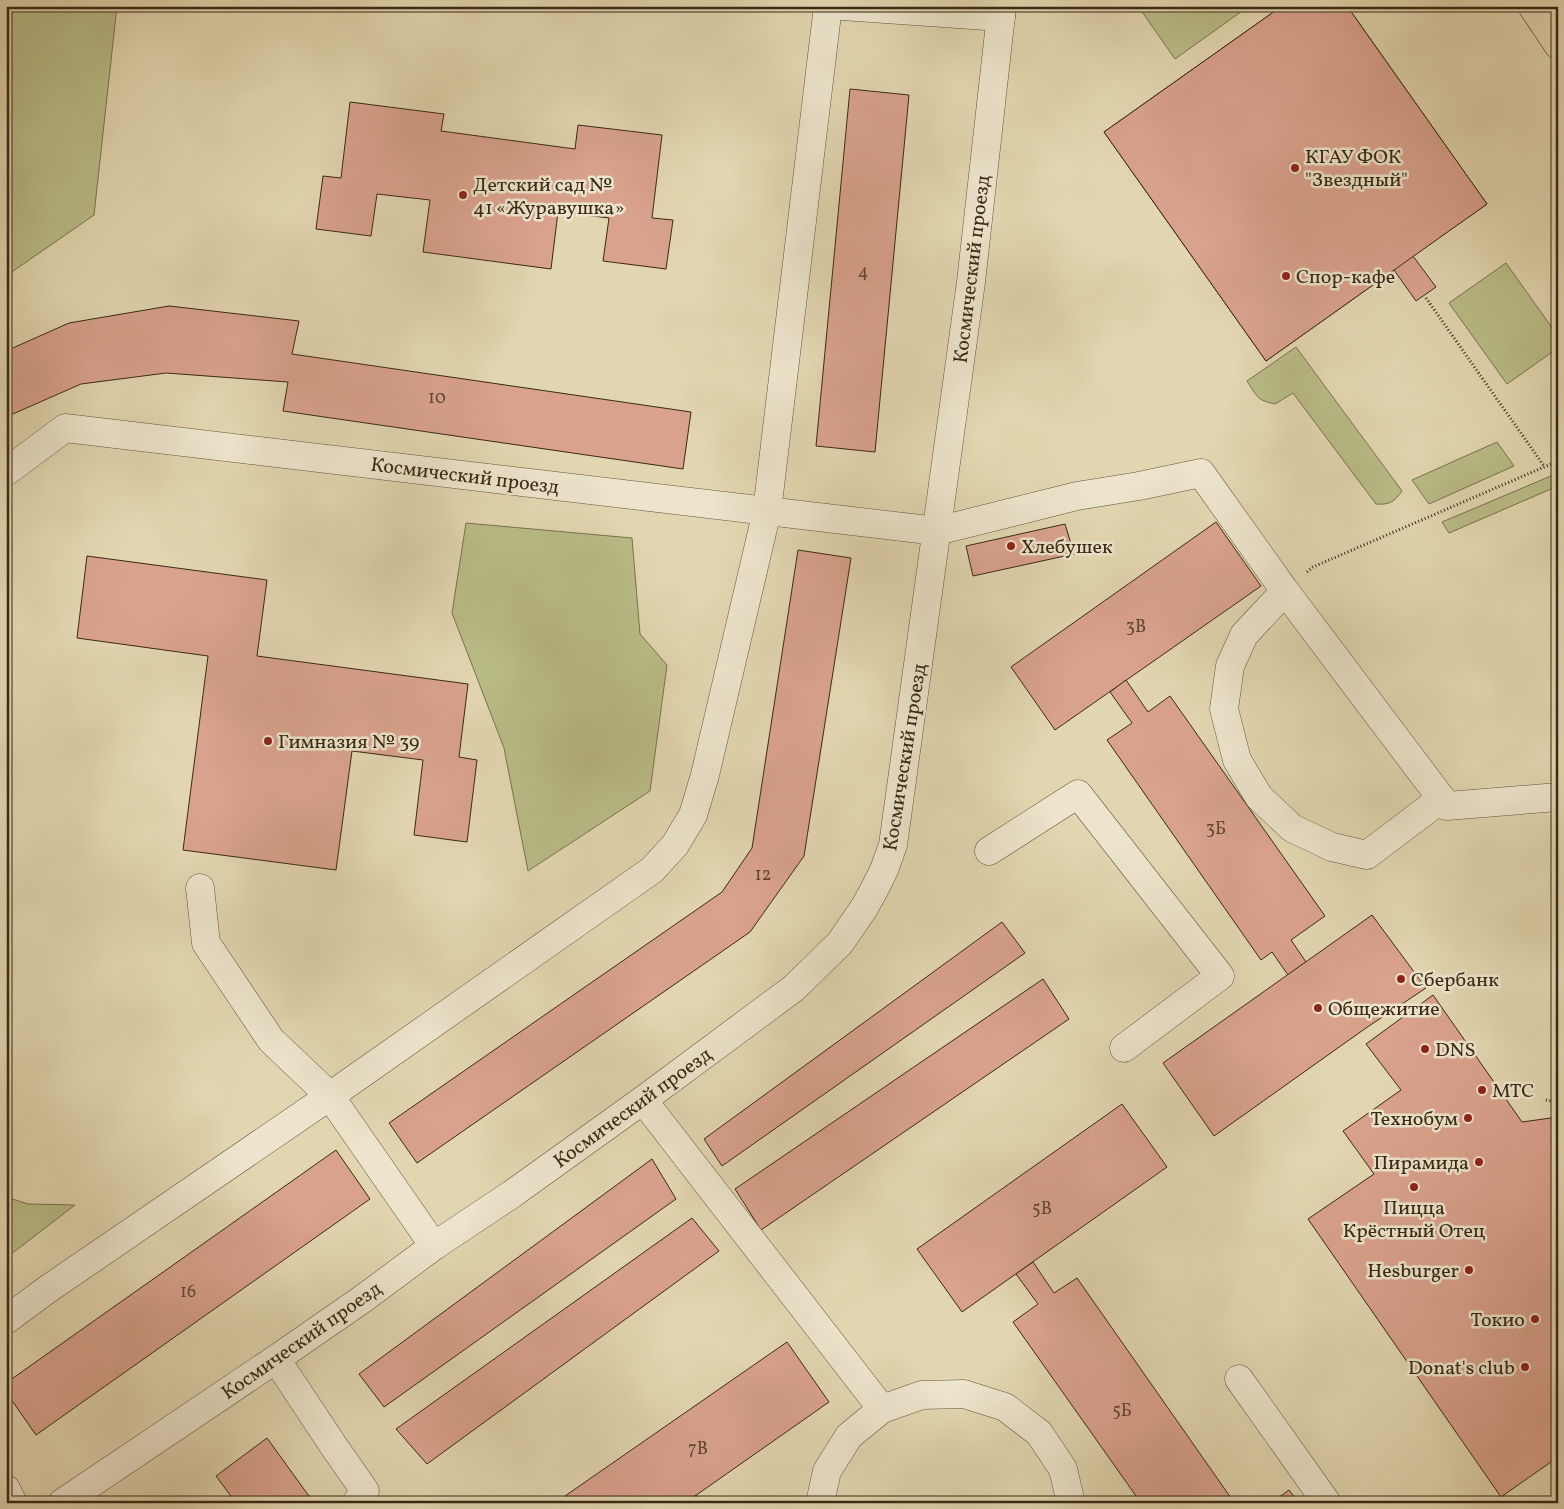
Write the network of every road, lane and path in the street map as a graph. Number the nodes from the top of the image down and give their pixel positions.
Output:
1 (828, 6) edge
2 (842, 6) edge
3 (1532, 6) edge
4 (1001, 12) edge
5 (1558, 45) edge
6 (1426, 298) dead end
7 (1558, 461) edge
8 (1544, 466) junction
9 (6, 472) edge
10 (767, 511) junction
11 (937, 531) junction
12 (1285, 592) junction
13 (1558, 797) edge
14 (1441, 799) junction
15 (989, 851) dead end
16 (200, 888) dead end
17 (1124, 1048) dead end
18 (330, 1096) junction
19 (643, 1100) junction
20 (1546, 1100) dead end
21 (1558, 1102) edge
22 (434, 1246) junction
23 (6, 1320) edge
24 (276, 1359) junction
25 (1240, 1379) dead end
26 (882, 1410) junction
27 (6, 1489) edge
28 (365, 1499) edge
29 (13, 1503) edge
30 (62, 1503) edge
31 (820, 1503) edge
32 (1071, 1503) edge
33 (1327, 1503) edge

1 - 10 street
2 - 4 street
3 - 5 main road
4 - 11 street, Космический проезд
6 - 8 path
7 - 8 path
8 - 12 path
9 - 10 street, Космический проезд
10 - 11 street, Космический проезд
10 - 18 street
11 - 12 street
11 - 19 street, Космический проезд
12 - 14 street
12 - 14 street
13 - 14 street
15 - 17 street
16 - 18 street
18 - 22 street
18 - 23 street
19 - 22 street, Космический проезд
19 - 26 street
20 - 21 path
22 - 24 street, Космический проезд
24 - 28 street
24 - 30 street, Космический проезд
25 - 33 street
26 - 31 street
26 - 32 street
27 - 29 street

